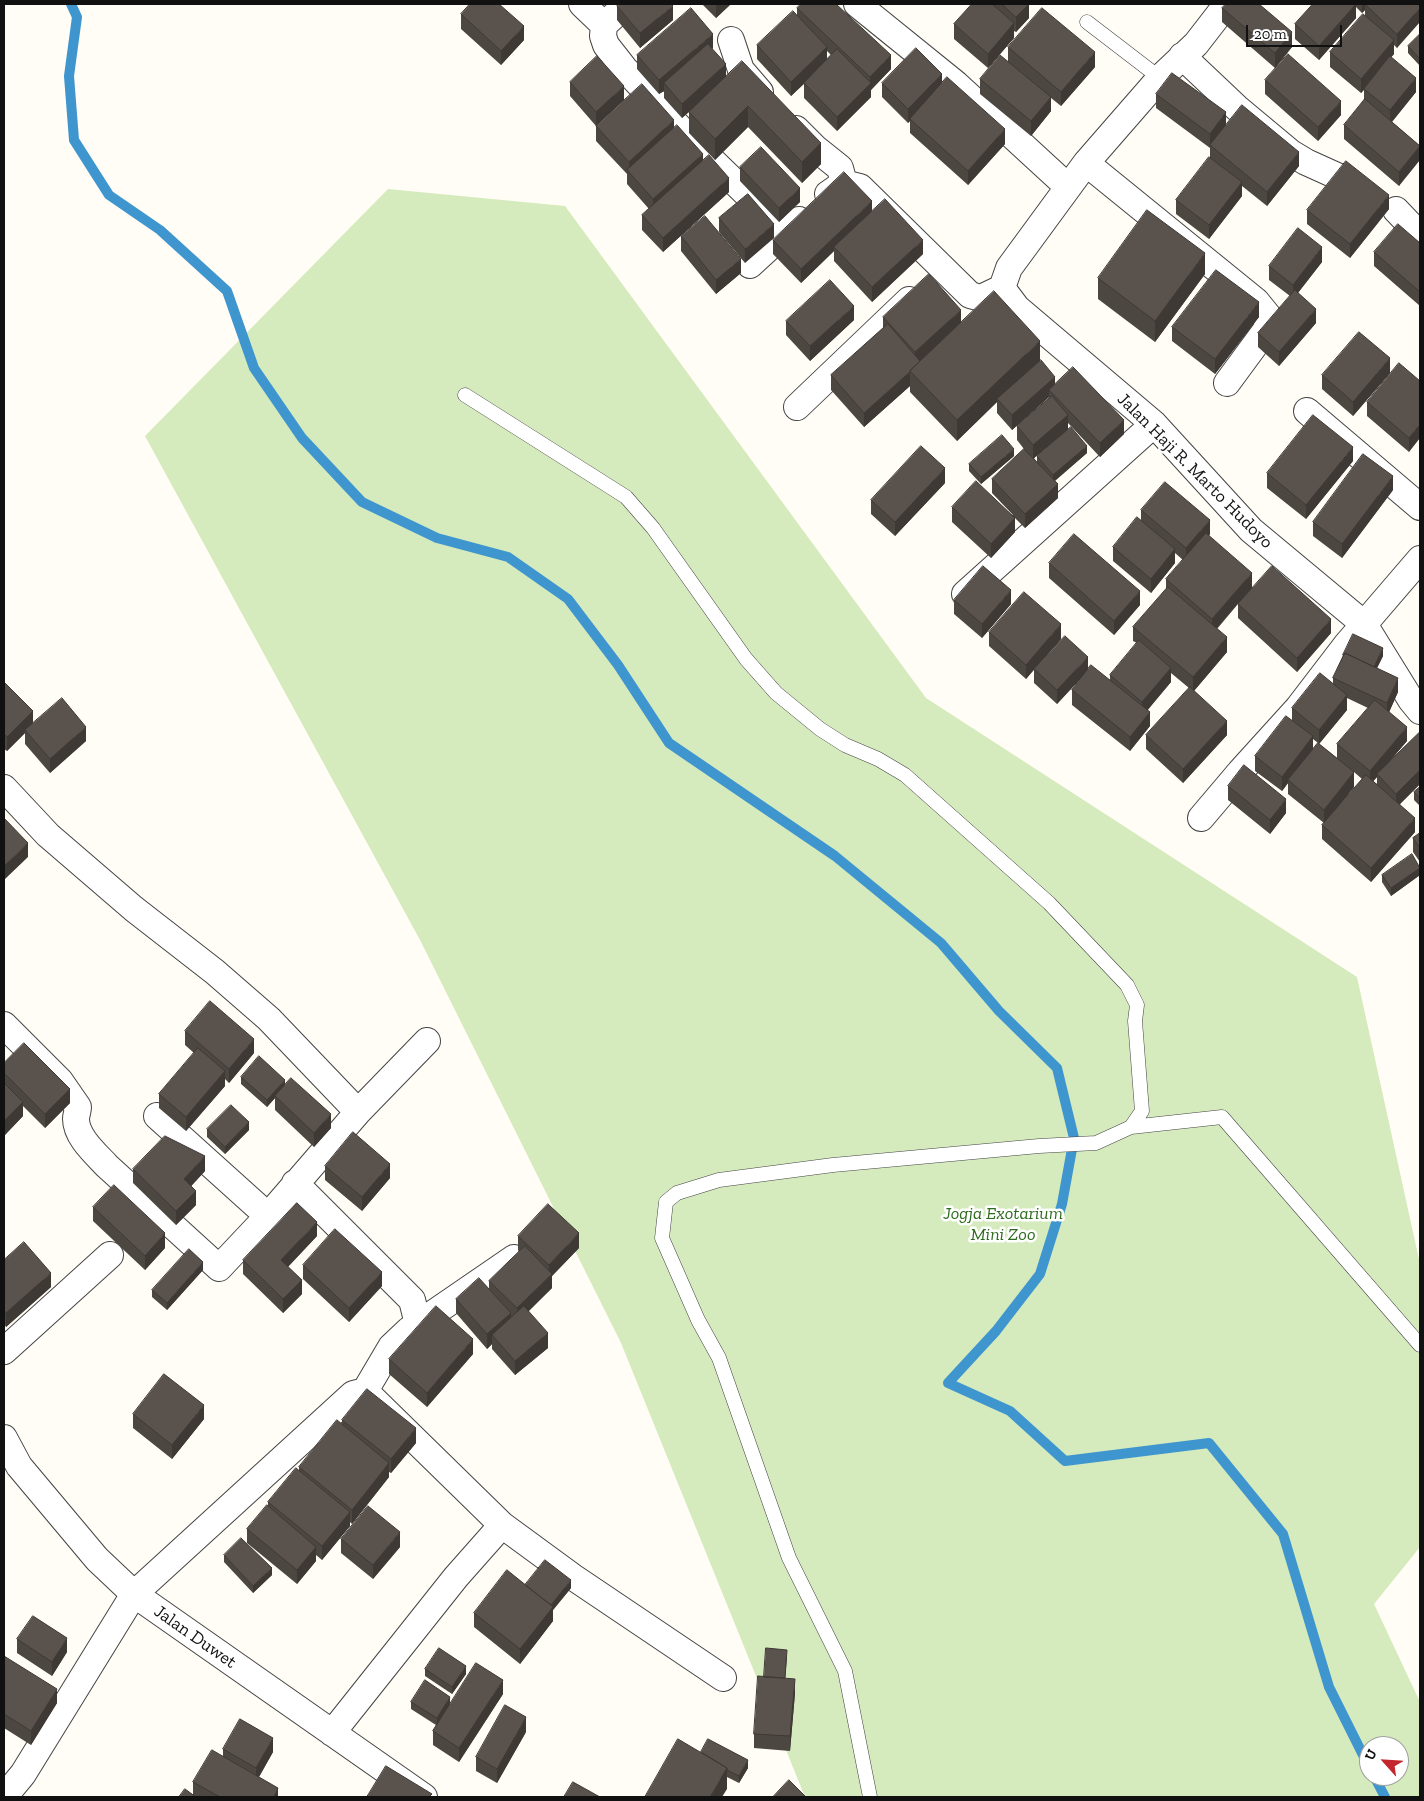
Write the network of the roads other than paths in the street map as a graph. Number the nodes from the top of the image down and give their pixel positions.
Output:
1 (582, 4) edge
2 (627, 4) edge
3 (857, 4) edge
4 (1228, 4) edge
5 (1087, 22) dead end
6 (604, 25) junction
7 (731, 40) dead end
8 (1182, 56) junction
9 (1160, 78) junction
10 (1086, 164) junction
11 (1337, 176) edge
12 (844, 183) junction
13 (1068, 187) junction
14 (1396, 210) dead end
15 (786, 232) junction
16 (1420, 235) edge
17 (750, 265) dead end
18 (942, 268) junction
19 (1002, 288) junction
20 (1227, 383) dead end
21 (465, 395) dead end
22 (797, 408) dead end
23 (1307, 412) dead end
24 (1154, 424) junction
25 (1420, 507) edge
26 (1420, 559) edge
27 (965, 594) edge
28 (1364, 624) junction
29 (1420, 711) edge
30 (4, 788) edge
31 (1202, 818) dead end
32 (4, 1025) edge
33 (428, 1042) dead end
34 (358, 1112) junction
35 (157, 1116) dead end
36 (1131, 1128) junction
37 (295, 1183) junction
38 (268, 1216) junction
39 (110, 1255) dead end
40 (514, 1258) edge
41 (418, 1324) junction
42 (1420, 1345) edge
43 (4, 1351) edge
44 (365, 1391) junction
45 (4, 1438) edge
46 (502, 1525) junction
47 (134, 1594) junction
48 (723, 1678) dead end
49 (332, 1733) junction
50 (4, 1797) edge
51 (424, 1797) edge
52 (870, 1797) edge

1 - 6 street
2 - 6 street
3 - 13 street
4 - 8 street
5 - 9 lane
6 - 15 street
7 - 12 street
8 - 9 street
8 - 11 street
9 - 10 street
10 - 13 street
10 - 20 street
12 - 15 street
12 - 18 street
13 - 19 street
14 - 16 street
15 - 17 street
18 - 19 street
18 - 22 street
19 - 24 street, Jalan Haji R. Marto Hudoyo
21 - 36 lane
23 - 25 street
24 - 27 street
24 - 28 street, Jalan Haji R. Marto Hudoyo
26 - 28 street
28 - 29 street, Jalan Haji R. Marto Hudoyo
28 - 31 street
30 - 34 street
32 - 38 street
33 - 34 street
34 - 37 street
35 - 38 street
36 - 42 lane
36 - 52 lane
37 - 38 street
37 - 41 street
39 - 43 street
40 - 41 street
41 - 44 street
44 - 46 street
44 - 47 street
45 - 47 street, Jalan Duwet
46 - 48 street
46 - 49 street
47 - 49 street, Jalan Duwet
47 - 50 street
49 - 51 street, Jalan Duwet

